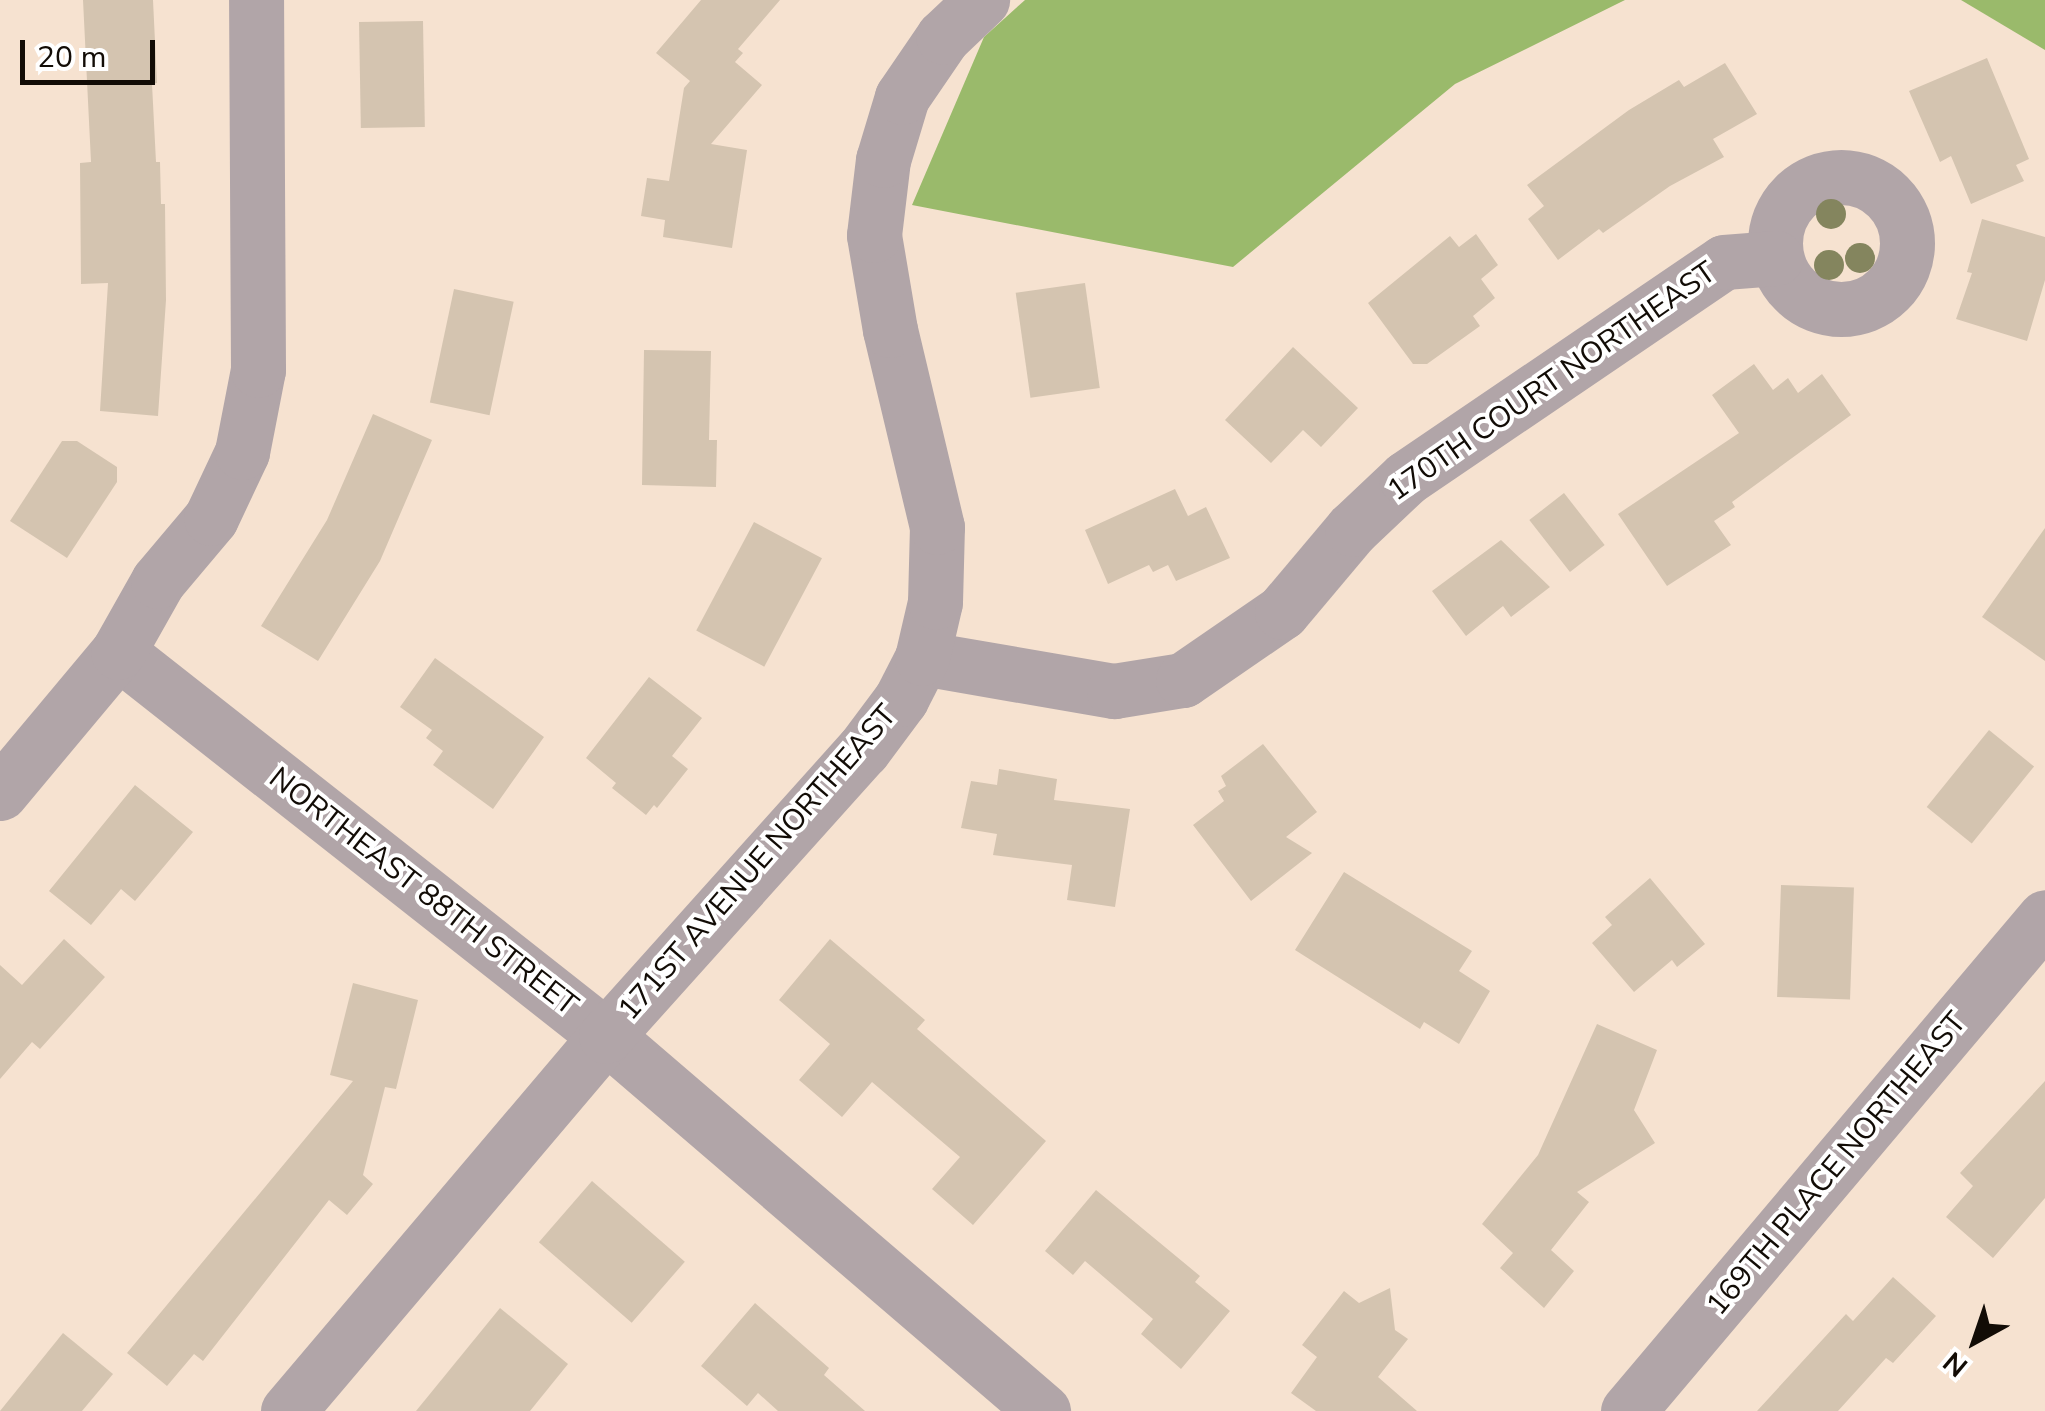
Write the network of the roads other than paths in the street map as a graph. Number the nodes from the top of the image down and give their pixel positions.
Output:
1 (256, 0) edge
2 (982, 0) edge
3 (1776, 258) dead end
4 (118, 652) junction
5 (922, 658) junction
6 (0, 793) edge
7 (2045, 918) edge
8 (606, 1036) junction
9 (288, 1411) edge
10 (1043, 1411) edge
11 (1628, 1411) edge

1 - 4 street
2 - 5 street, 171ST AVENUE NORTHEAST
3 - 5 street, 170TH COURT NORTHEAST
4 - 6 street
4 - 8 street, NORTHEAST 88TH STREET
5 - 8 street, 171ST AVENUE NORTHEAST
7 - 11 street, 169TH PLACE NORTHEAST
8 - 9 street, 171ST AVENUE NORTHEAST
8 - 10 street, NORTHEAST 88TH STREET

